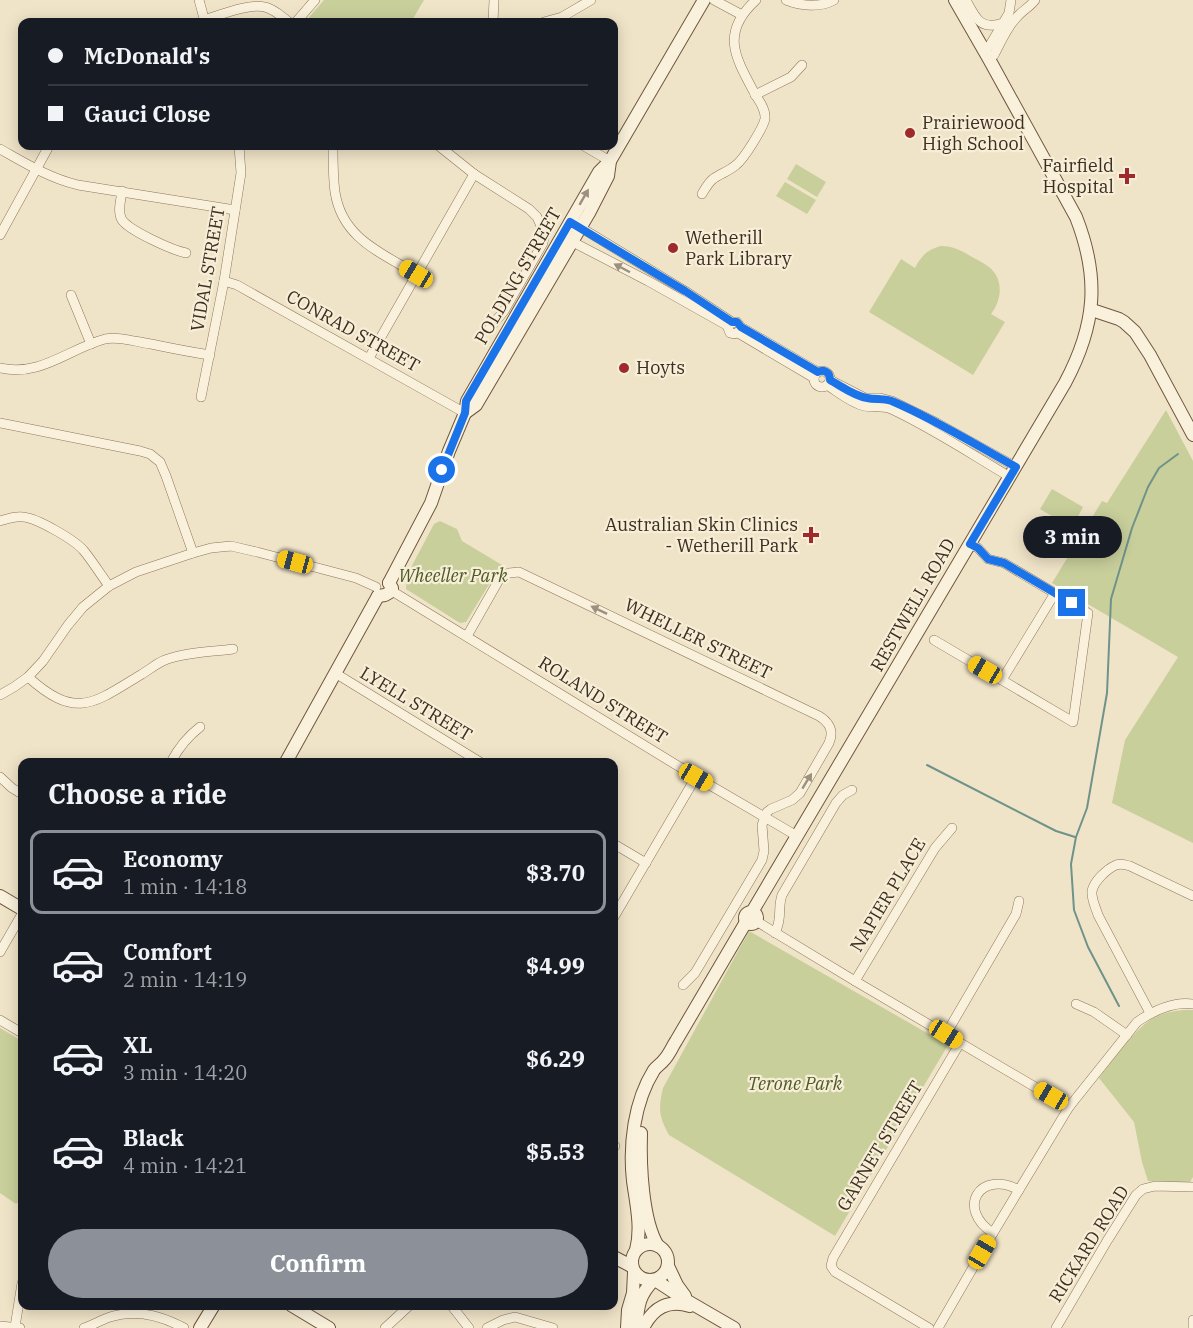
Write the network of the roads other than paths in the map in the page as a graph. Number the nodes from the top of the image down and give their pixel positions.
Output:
1 (199, 0) edge
2 (315, 0) edge
3 (494, 0) edge
4 (591, 0) edge
5 (704, 0) edge
6 (714, 0) edge
7 (756, 0) edge
8 (786, 0) edge
9 (834, 0) edge
10 (955, 0) edge
11 (966, 0) edge
12 (1011, 0) edge
13 (1035, 0) edge
14 (742, 15) junction
15 (204, 18) edge
16 (214, 18) edge
17 (284, 18) edge
18 (299, 18) edge
19 (493, 18) edge
20 (566, 18) edge
21 (1003, 23) junction
22 (987, 55) junction
23 (802, 65) dead end
24 (755, 95) junction
25 (618, 147) edge
26 (0, 149) edge
27 (47, 150) edge
28 (239, 150) edge
29 (333, 150) edge
30 (444, 150) edge
31 (591, 150) edge
32 (616, 150) edge
33 (610, 161) junction
34 (35, 169) junction
35 (474, 174) junction
36 (122, 192) junction
37 (702, 194) dead end
38 (235, 210) junction
39 (575, 225) junction
40 (0, 235) edge
41 (567, 239) junction
42 (186, 253) dead end
43 (416, 274) junction
44 (661, 276) junction
45 (224, 281) junction
46 (656, 285) junction
47 (71, 295) dead end
48 (1092, 310) junction
49 (735, 327) junction
50 (489, 329) dead end
51 (91, 344) junction
52 (210, 355) junction
53 (369, 358) junction
54 (0, 368) edge
55 (201, 397) dead end
56 (465, 413) junction
57 (0, 423) edge
58 (1193, 435) edge
59 (1013, 472) junction
60 (0, 521) edge
61 (970, 544) junction
62 (193, 553) junction
63 (109, 586) junction
64 (390, 587) junction
65 (377, 591) junction
66 (1055, 593) junction
67 (467, 636) junction
68 (934, 640) dead end
69 (233, 649) dead end
70 (335, 673) junction
71 (28, 677) junction
72 (1002, 680) junction
73 (0, 695) edge
74 (200, 727) dead end
75 (173, 758) edge
76 (288, 758) edge
77 (473, 758) edge
78 (0, 777) edge
79 (696, 777) junction
80 (852, 790) dead end
81 (18, 792) edge
82 (764, 817) junction
83 (952, 828) dead end
84 (797, 836) junction
85 (618, 846) edge
86 (646, 863) junction
87 (0, 896) edge
88 (1193, 896) edge
89 (1019, 901) dead end
90 (18, 907) edge
91 (618, 910) edge
92 (752, 919) junction
93 (18, 921) edge
94 (775, 933) junction
95 (0, 952) edge
96 (855, 981) junction
97 (683, 985) dead end
98 (1076, 1004) dead end
99 (1193, 1004) edge
100 (1150, 1013) junction
101 (0, 1020) edge
102 (18, 1031) edge
103 (946, 1034) junction
104 (1127, 1035) junction
105 (960, 1043) junction
106 (664, 1060) junction
107 (1069, 1107) junction
108 (1193, 1187) edge
109 (1019, 1190) junction
110 (993, 1233) junction
111 (658, 1246) junction
112 (618, 1254) edge
113 (618, 1258) edge
114 (634, 1261) junction
115 (668, 1266) junction
116 (654, 1281) junction
117 (693, 1304) junction
118 (18, 1309) edge
119 (126, 1310) edge
120 (131, 1310) edge
121 (211, 1310) edge
122 (299, 1310) edge
123 (405, 1310) edge
124 (455, 1310) edge
125 (706, 1311) junction
126 (1193, 1320) edge
127 (0, 1326) edge
128 (15, 1328) edge
129 (20, 1328) edge
130 (84, 1328) edge
131 (184, 1328) edge
132 (200, 1328) edge
133 (329, 1328) edge
134 (385, 1328) edge
135 (469, 1328) edge
136 (487, 1328) edge
137 (553, 1328) edge
138 (627, 1328) edge
139 (636, 1328) edge
140 (643, 1328) edge
141 (734, 1328) edge
142 (929, 1328) edge
143 (938, 1328) edge
144 (1056, 1328) edge
145 (1193, 1328) edge

1 - 15 street
2 - 18 street
3 - 19 street
4 - 20 street
5 - 25 main road, POLDING STREET
6 - 14 street
7 - 14 street
8 - 9 street
10 - 22 main road, RESTWELL ROAD
11 - 21 street
12 - 21 street
13 - 22 street
14 - 24 street
16 - 17 street
21 - 22 street
22 - 48 main road, RESTWELL ROAD
23 - 24 street
24 - 37 street
26 - 34 street
27 - 34 street
28 - 38 street, VIDAL STREET
29 - 43 street
30 - 35 street
31 - 33 street
32 - 33 main road, POLDING STREET
33 - 39 main road, POLDING STREET
34 - 36 street
34 - 40 street
35 - 43 street
35 - 50 street
36 - 38 street
36 - 42 street
38 - 45 street, VIDAL STREET
39 - 41 main road, POLDING STREET
39 - 44 street
46 -> 41 street
41 - 56 main road, POLDING STREET
43 - 53 street
44 - 46 street
44 - 49 street
45 - 52 street, VIDAL STREET
45 - 53 street, CONRAD STREET
46 - 49 street
47 - 51 street
48 - 58 main road
48 - 59 main road, RESTWELL ROAD
49 - 59 street
51 - 52 street
51 - 54 street
52 - 55 street, VIDAL STREET
53 - 56 street, CONRAD STREET
56 - 64 main road, POLDING STREET
57 - 62 street
59 - 61 main road, RESTWELL ROAD
60 - 63 street
61 - 66 street
61 - 84 main road, RESTWELL ROAD
62 - 63 street
62 - 65 street
63 - 71 street
64 - 65 main road
64 - 67 street, ROLAND STREET
65 - 70 main road
66 - 72 street
66 - 72 street
67 - 79 street, ROLAND STREET
82 -> 67 street, WHELLER STREET
68 - 72 street
69 - 71 street
70 - 76 main road
70 - 77 street, LYELL STREET
71 - 73 street
74 - 75 street
78 - 81 street
79 - 82 street, ROLAND STREET
79 - 86 street
80 - 94 street
82 - 84 street, ROLAND STREET
82 - 97 street
83 - 96 street, NAPIER PLACE
84 - 92 main road, RESTWELL ROAD
85 - 86 street
86 - 91 street
87 - 90 main road
88 - 100 street
89 - 103 street
92 - 94 street
92 - 106 main road, RESTWELL ROAD
93 - 95 street
94 - 96 street
96 - 103 street
98 - 104 street
99 - 100 street
100 - 104 street
101 - 102 street
103 - 105 street
104 - 107 street
105 - 107 street
105 - 142 street, GARNET STREET
106 - 111 main road, RESTWELL ROAD
106 - 114 main road, RESTWELL ROAD
107 - 109 street
108 - 144 street, RICKARD ROAD
109 - 110 street
109 - 110 street
110 - 143 street
111 - 114 main road
111 - 115 main road
112 - 114 main road
113 - 114 main road
114 - 116 main road
114 - 138 main road, RESTWELL ROAD
115 - 116 main road
115 - 117 main road
116 - 117 main road
116 - 139 main road
117 - 125 main road
118 - 128 street
119 - 130 street
120 - 131 street
121 - 132 main road
122 - 133 main road
123 - 134 street
124 - 135 street
125 - 140 main road
125 - 141 main road
126 - 145 street
127 - 128 street
128 - 129 street
136 - 137 street

